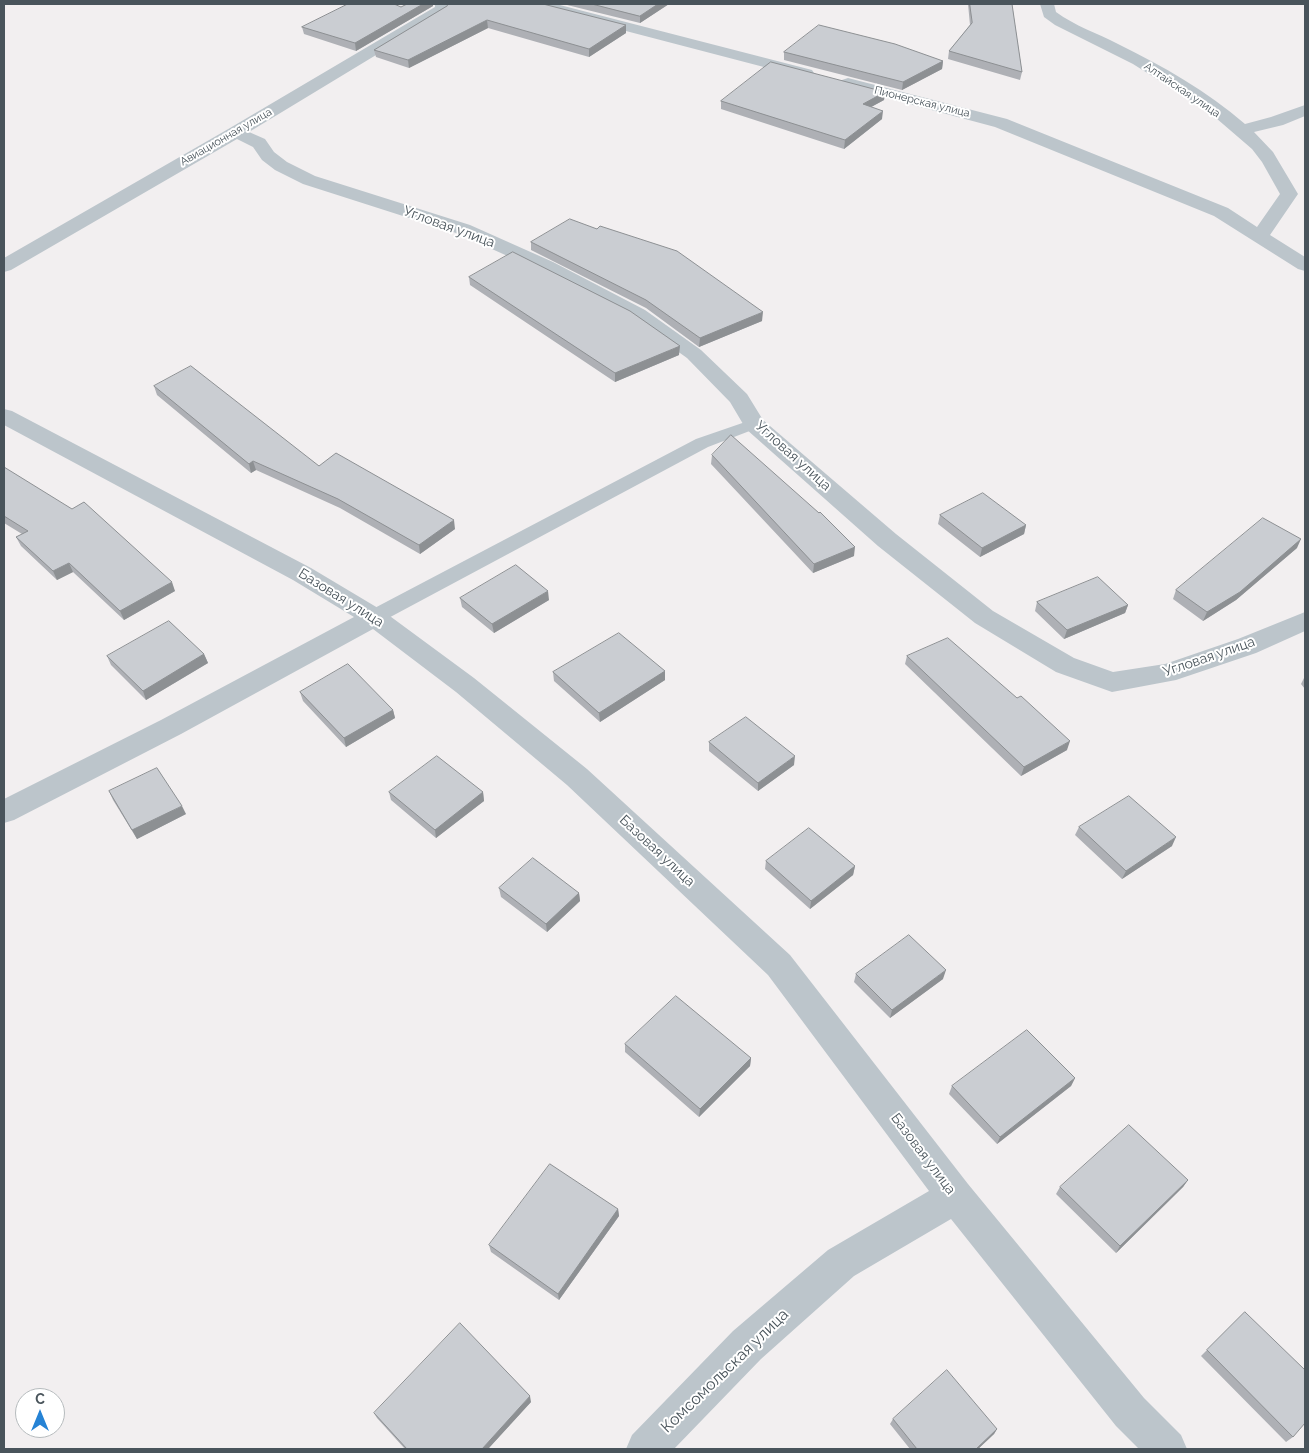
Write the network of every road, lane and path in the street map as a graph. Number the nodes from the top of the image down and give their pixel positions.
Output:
1 (442, 4) edge
2 (539, 4) edge
3 (1047, 4) edge
4 (818, 76) edge
5 (837, 81) edge
6 (1305, 110) edge
7 (1240, 130) junction
8 (236, 132) junction
9 (1261, 235) junction
10 (1305, 265) edge
11 (4, 266) edge
12 (4, 416) edge
13 (754, 424) junction
14 (374, 617) junction
15 (1305, 621) edge
16 (4, 812) edge
17 (955, 1196) junction
18 (646, 1449) edge
19 (1167, 1449) edge

1 - 8 street, Авиационная улица
2 - 4 street
3 - 7 street, Алтайская улица
5 - 9 street, Пионерская улица
6 - 7 street
7 - 9 street, Алтайская улица
8 - 11 street, Авиационная улица
8 - 13 street, Угловая улица
9 - 10 street
12 - 14 street, Базовая улица
13 - 14 lane
13 - 15 street, Угловая улица
14 - 16 street
14 - 17 street, Базовая улица
17 - 18 street, Комсомольская улица
17 - 19 street, Базовая улица

